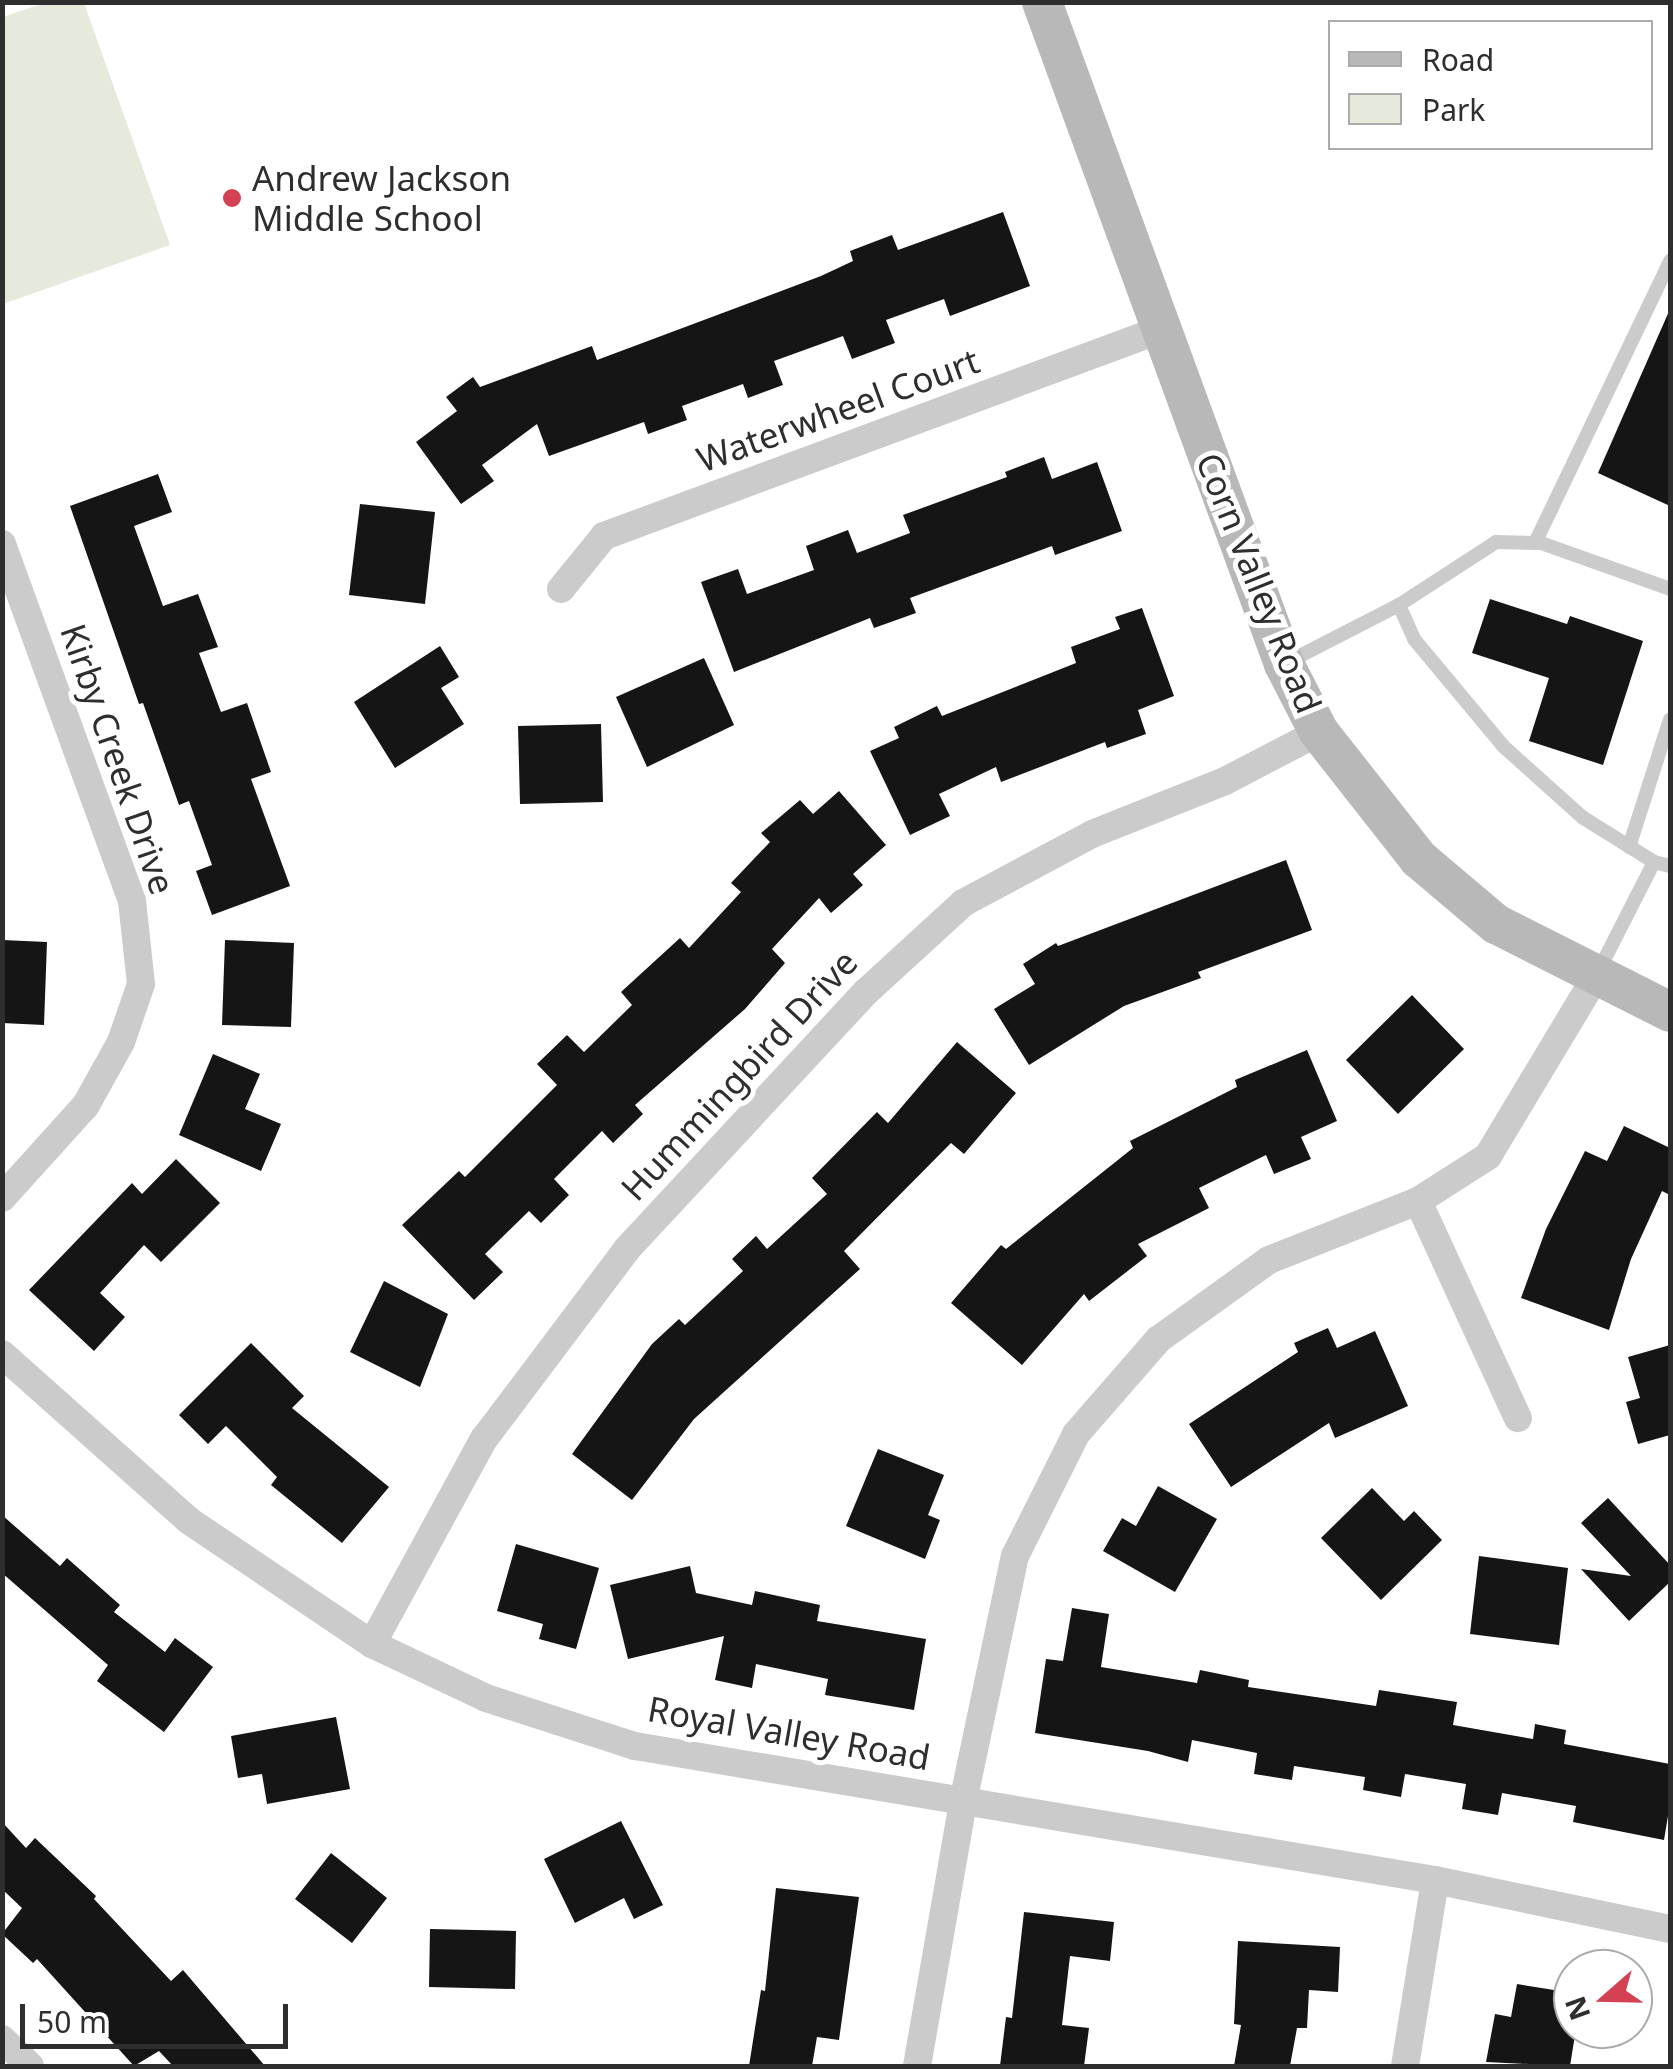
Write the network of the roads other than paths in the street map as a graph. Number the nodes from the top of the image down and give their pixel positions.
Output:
1 (1042, 2) edge
2 (1670, 262) edge
3 (1162, 329) junction
4 (1535, 543) junction
5 (2, 544) edge
6 (561, 589) dead end
7 (1670, 589) edge
8 (1399, 605) junction
9 (1284, 664) junction
10 (1670, 719) edge
11 (1319, 732) junction
12 (1630, 847) junction
13 (1654, 862) junction
14 (1670, 866) edge
15 (1595, 978) junction
16 (1670, 1012) edge
17 (2, 1198) edge
18 (1418, 1201) junction
19 (2, 1354) edge
20 (1518, 1418) dead end
21 (372, 1644) junction
22 (963, 1802) junction
23 (1436, 1880) junction
24 (1670, 1929) edge
25 (2, 2040) edge
26 (30, 2066) edge
27 (917, 2066) edge
28 (1404, 2066) edge

1 - 3 main road, Corn Valley Road
2 - 4 lane
3 - 6 street, Waterwheel Court
3 - 9 main road, Corn Valley Road
4 - 7 lane
4 - 8 lane
5 - 17 street, Kirby Creek Drive
8 - 9 lane
8 - 12 lane
9 - 11 main road, Corn Valley Road
10 - 12 lane
11 - 15 main road, Corn Valley Road
11 - 21 street, Hummingbird Drive
12 - 13 lane
13 - 14 lane
13 - 15 lane
15 - 16 main road, Corn Valley Road
15 - 18 street
18 - 20 street
18 - 22 street
19 - 21 street, Royal Valley Road
21 - 22 street, Royal Valley Road
22 - 23 street, Royal Valley Road
22 - 27 street
23 - 24 street, Royal Valley Road
23 - 28 street
25 - 26 street

